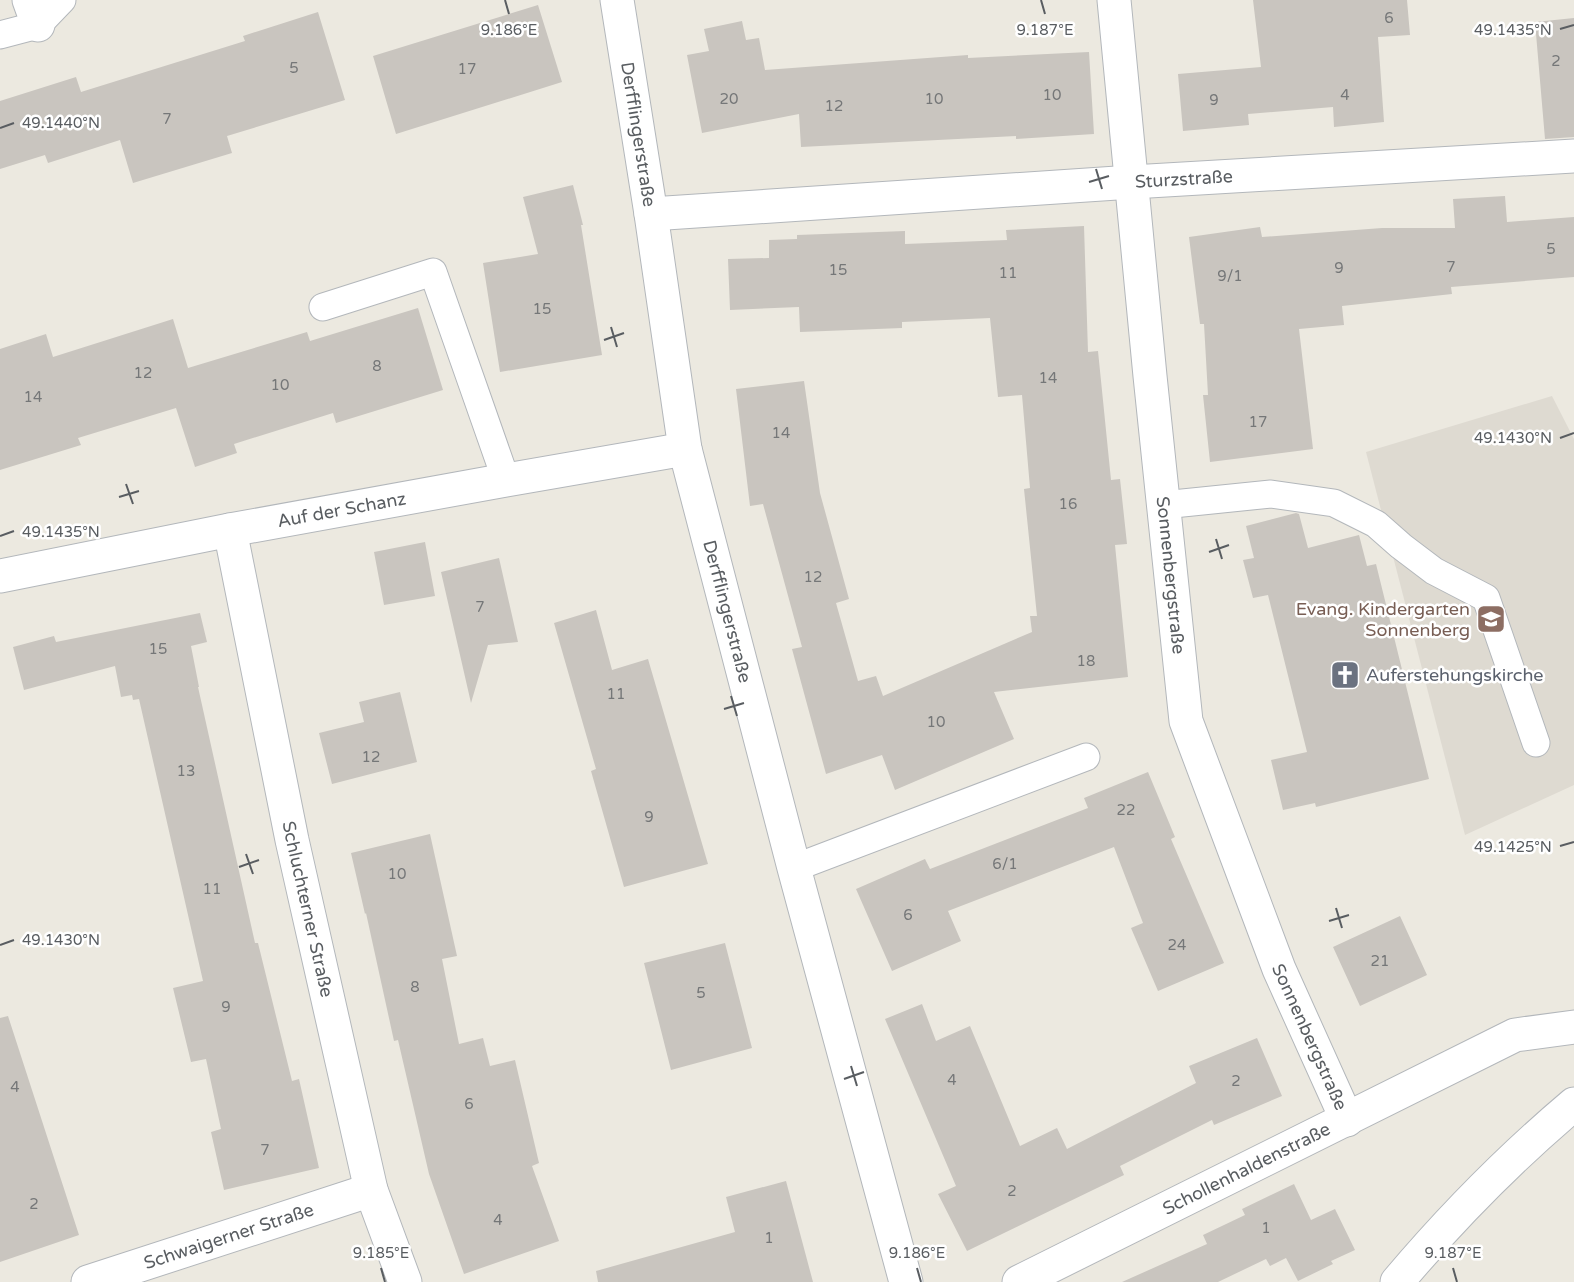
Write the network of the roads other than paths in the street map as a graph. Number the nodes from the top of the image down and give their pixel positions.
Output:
1 (62, 0) edge
2 (617, 0) edge
3 (1114, 0) edge
4 (34, 12) edge
5 (0, 35) edge
6 (1574, 156) edge
7 (1132, 182) junction
8 (651, 214) junction
9 (323, 307) dead end
10 (686, 449) junction
11 (506, 480) junction
12 (1163, 505) junction
13 (230, 530) junction
14 (0, 576) edge
15 (1536, 743) dead end
16 (1086, 758) dead end
17 (794, 868) junction
18 (1574, 1027) edge
19 (1574, 1104) edge
20 (1347, 1120) junction
21 (371, 1190) junction
22 (88, 1282) edge
23 (405, 1282) edge
24 (906, 1282) edge
25 (1019, 1282) edge
26 (1397, 1282) edge

1 - 4 lane
2 - 8 street, Derfflingerstraße
3 - 7 street, Sonnenbergstraße
4 - 5 lane
6 - 7 street, Sturzstraße
7 - 8 street, Sturzstraße
7 - 12 street, Sonnenbergstraße
8 - 10 street, Derfflingerstraße
9 - 11 lane
10 - 11 street, Auf der Schanz
10 - 17 street, Derfflingerstraße
11 - 13 street, Auf der Schanz
12 - 15 lane
12 - 20 street, Sonnenbergstraße
13 - 14 street, Auf der Schanz
13 - 21 street, Schluchterner Straße
16 - 17 lane
17 - 24 street, Derfflingerstraße
18 - 20 street, Schollenhaldenstraße
19 - 26 street
20 - 25 street, Schollenhaldenstraße
21 - 22 street, Schwaigerner Straße
21 - 23 street, Schluchterner Straße

